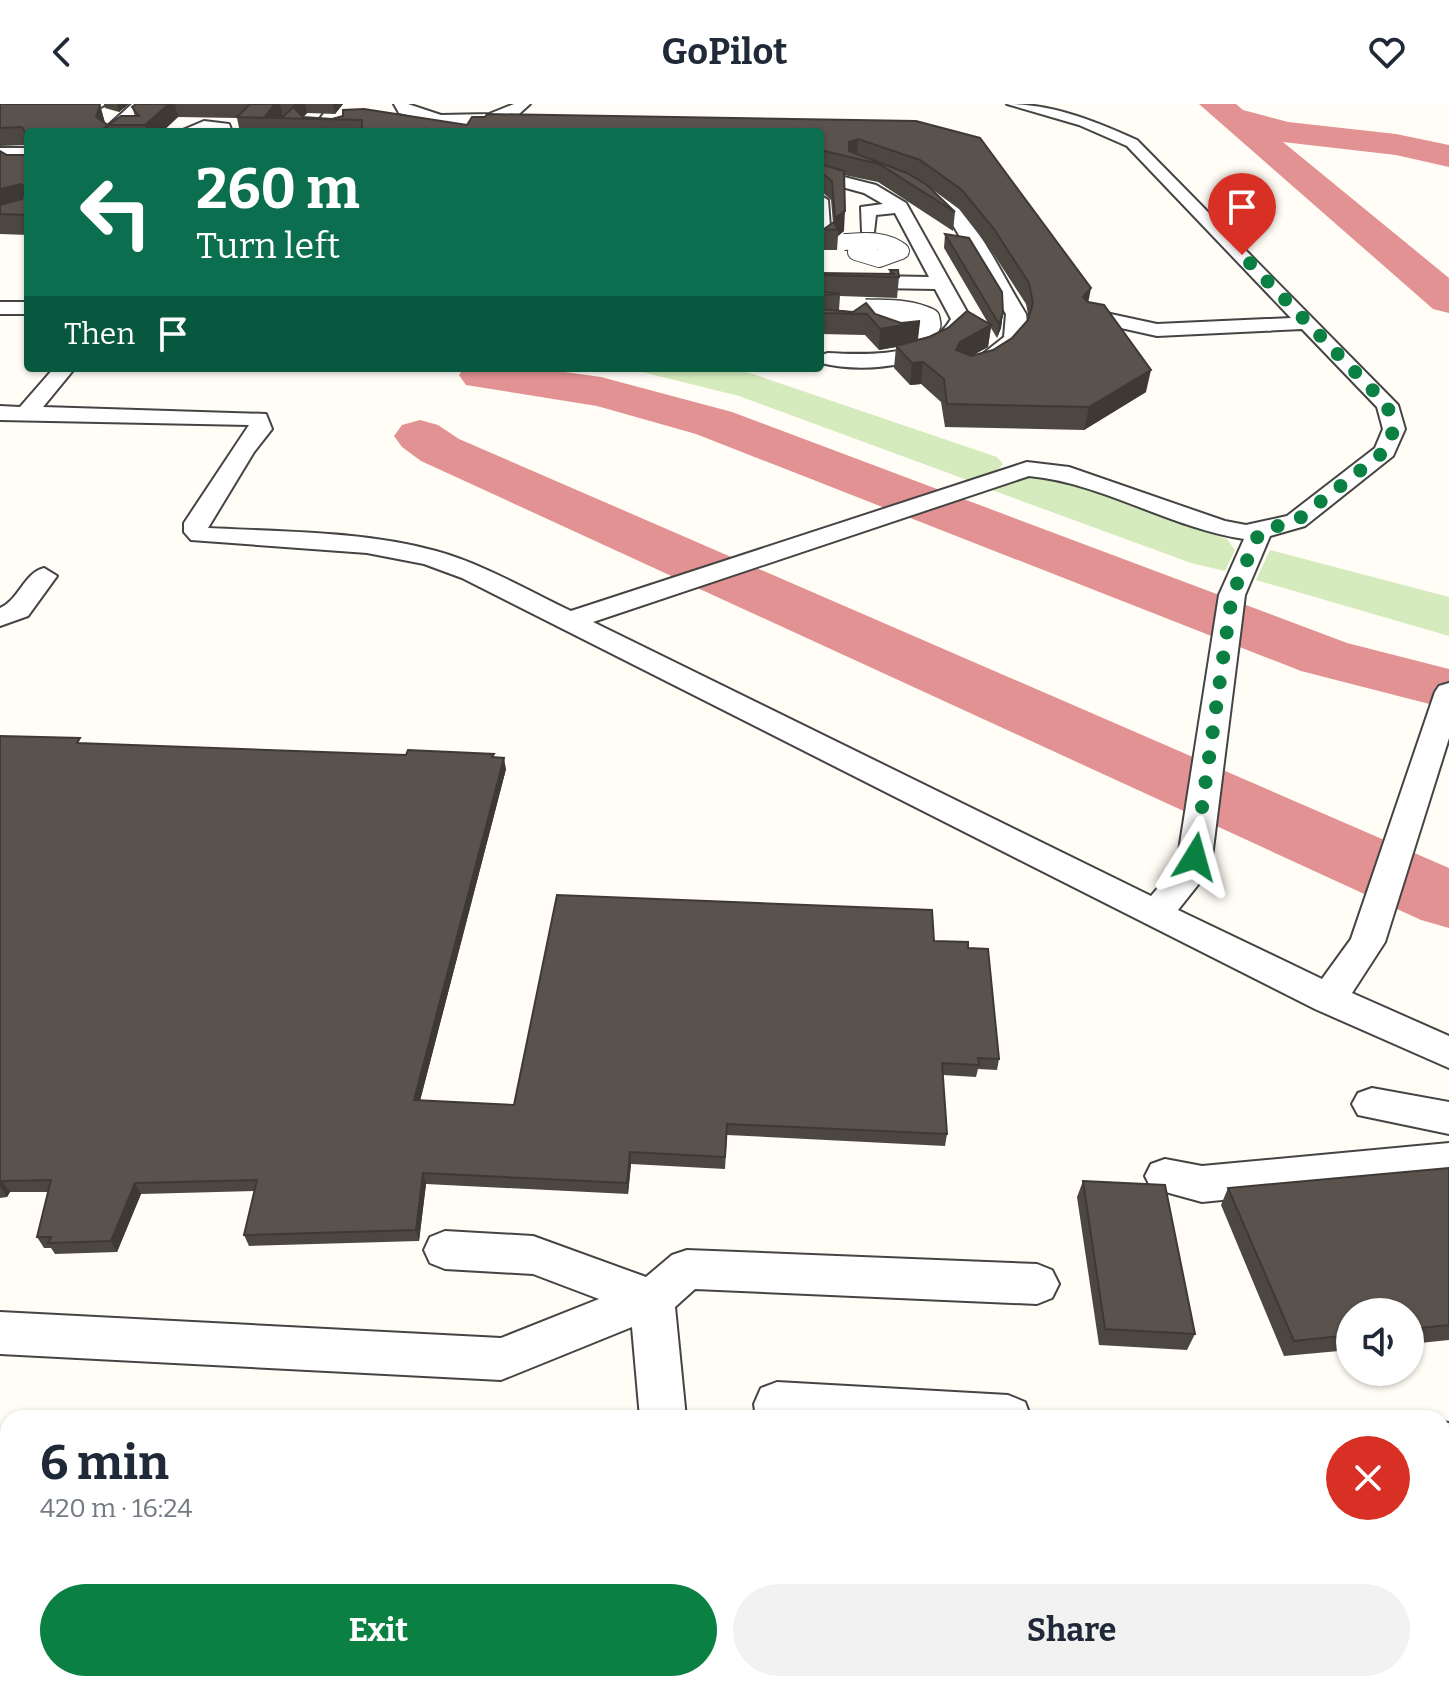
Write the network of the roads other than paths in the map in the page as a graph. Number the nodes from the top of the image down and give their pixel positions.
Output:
1 (86, 104) edge
2 (121, 104) edge
3 (143, 104) edge
4 (401, 104) edge
5 (523, 104) edge
6 (1014, 104) edge
7 (70, 109) junction
8 (0, 113) edge
9 (311, 118) edge
10 (486, 118) junction
11 (385, 119) edge
12 (103, 120) edge
13 (0, 125) edge
14 (326, 125) dead end
15 (124, 128) edge
16 (200, 128) edge
17 (224, 128) edge
18 (433, 128) edge
19 (463, 128) edge
20 (0, 153) edge
21 (824, 159) edge
22 (17, 162) edge
23 (845, 162) edge
24 (824, 166) edge
25 (884, 172) edge
26 (824, 177) edge
27 (900, 207) junction
28 (824, 225) edge
29 (871, 235) junction
30 (867, 242) edge
31 (867, 242) edge
32 (867, 242) edge
33 (867, 242) edge
34 (922, 243) junction
35 (824, 264) edge
36 (939, 274) junction
37 (824, 281) edge
38 (0, 308) edge
39 (24, 308) edge
40 (959, 311) junction
41 (855, 312) edge
42 (994, 314) edge
43 (1092, 316) edge
44 (1308, 323) junction
45 (990, 335) edge
46 (824, 351) edge
47 (62, 372) edge
48 (0, 413) edge
49 (26, 414) junction
50 (1260, 531) junction
51 (44, 576) dead end
52 (0, 618) edge
53 (568, 621) junction
54 (1449, 692) edge
55 (1156, 913) junction
56 (1328, 999) junction
57 (1449, 1053) edge
58 (1372, 1104) dead end
59 (1449, 1118) edge
60 (1449, 1160) edge
61 (1165, 1176) dead end
62 (445, 1250) dead end
63 (1037, 1284) dead end
64 (652, 1299) junction
65 (0, 1333) edge
66 (662, 1410) edge
67 (778, 1410) edge
68 (876, 1410) edge

1 - 7 street
2 - 12 street
3 - 12 street
4 - 10 street
5 - 10 street
6 - 44 street
7 - 8 street
7 - 12 street
9 - 14 street
10 - 19 street
11 - 18 street
12 - 13 street
12 - 15 street
16 - 17 street
20 - 22 street
21 - 23 street
24 - 42 street
25 - 45 street
26 - 27 street
27 - 29 street
27 - 34 street
28 - 30 street, bridge
29 - 33 street, bridge
29 - 34 street
31 - 32 street, bridge
34 - 36 street
35 - 36 street
36 - 37 street
36 - 40 street
38 - 39 street
40 - 41 street, bridge
40 - 46 street
43 - 44 street
44 - 50 street
47 - 49 street
48 - 49 street
49 - 53 street
50 - 53 street
50 - 55 street
51 - 52 street
53 - 55 street
54 - 56 street
55 - 56 street
56 - 57 street
58 - 59 street
60 - 61 street
62 - 64 street
63 - 64 street
64 - 65 street
64 - 66 street
67 - 68 street

